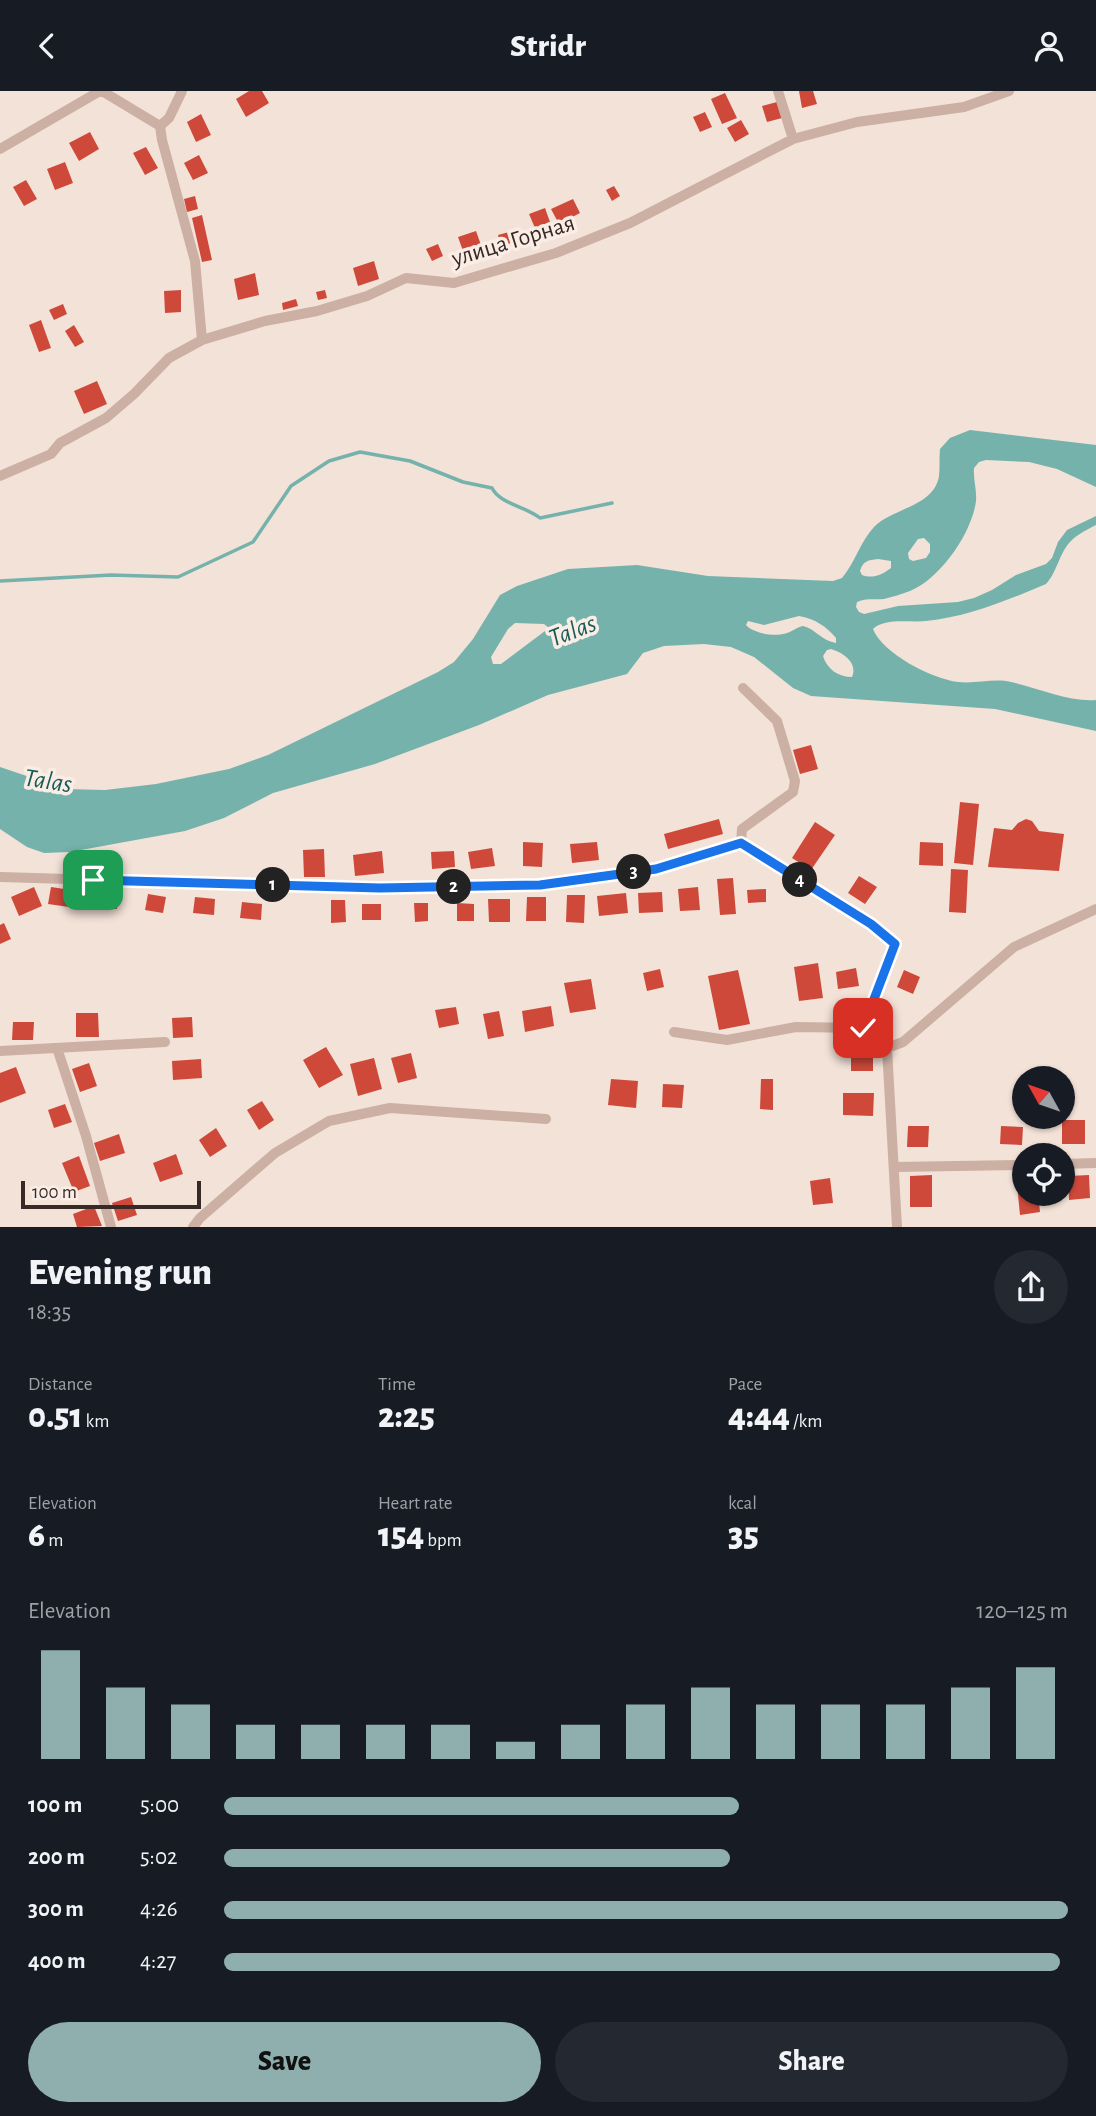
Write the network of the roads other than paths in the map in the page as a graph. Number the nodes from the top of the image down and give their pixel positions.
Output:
1 (101, 91) edge
2 (181, 91) edge
3 (778, 91) edge
4 (1009, 91) edge
5 (160, 126) junction
6 (793, 139) junction
7 (0, 149) edge
8 (202, 340) junction
9 (0, 476) edge
10 (743, 688) dead end
11 (741, 843) junction
12 (0, 877) edge
13 (1096, 909) edge
14 (863, 1028) junction
15 (674, 1032) dead end
16 (165, 1042) dead end
17 (57, 1048) junction
18 (887, 1048) junction
19 (0, 1051) edge
20 (546, 1119) dead end
21 (1096, 1163) edge
22 (1075, 1164) edge
23 (1012, 1165) edge
24 (895, 1167) junction
25 (111, 1227) edge
26 (193, 1227) edge
27 (897, 1227) edge

1 - 5 street
1 - 7 street
2 - 5 street
3 - 6 street
4 - 6 street, улица Горная
5 - 8 street
6 - 8 street, улица Горная
8 - 9 street, улица Горная
10 - 11 street
11 - 12 street
11 - 14 street
13 - 18 street
14 - 15 street
14 - 18 street
16 - 17 street
17 - 19 street
17 - 25 street
18 - 24 street
20 - 26 street
21 - 22 street
23 - 24 street
24 - 27 street

